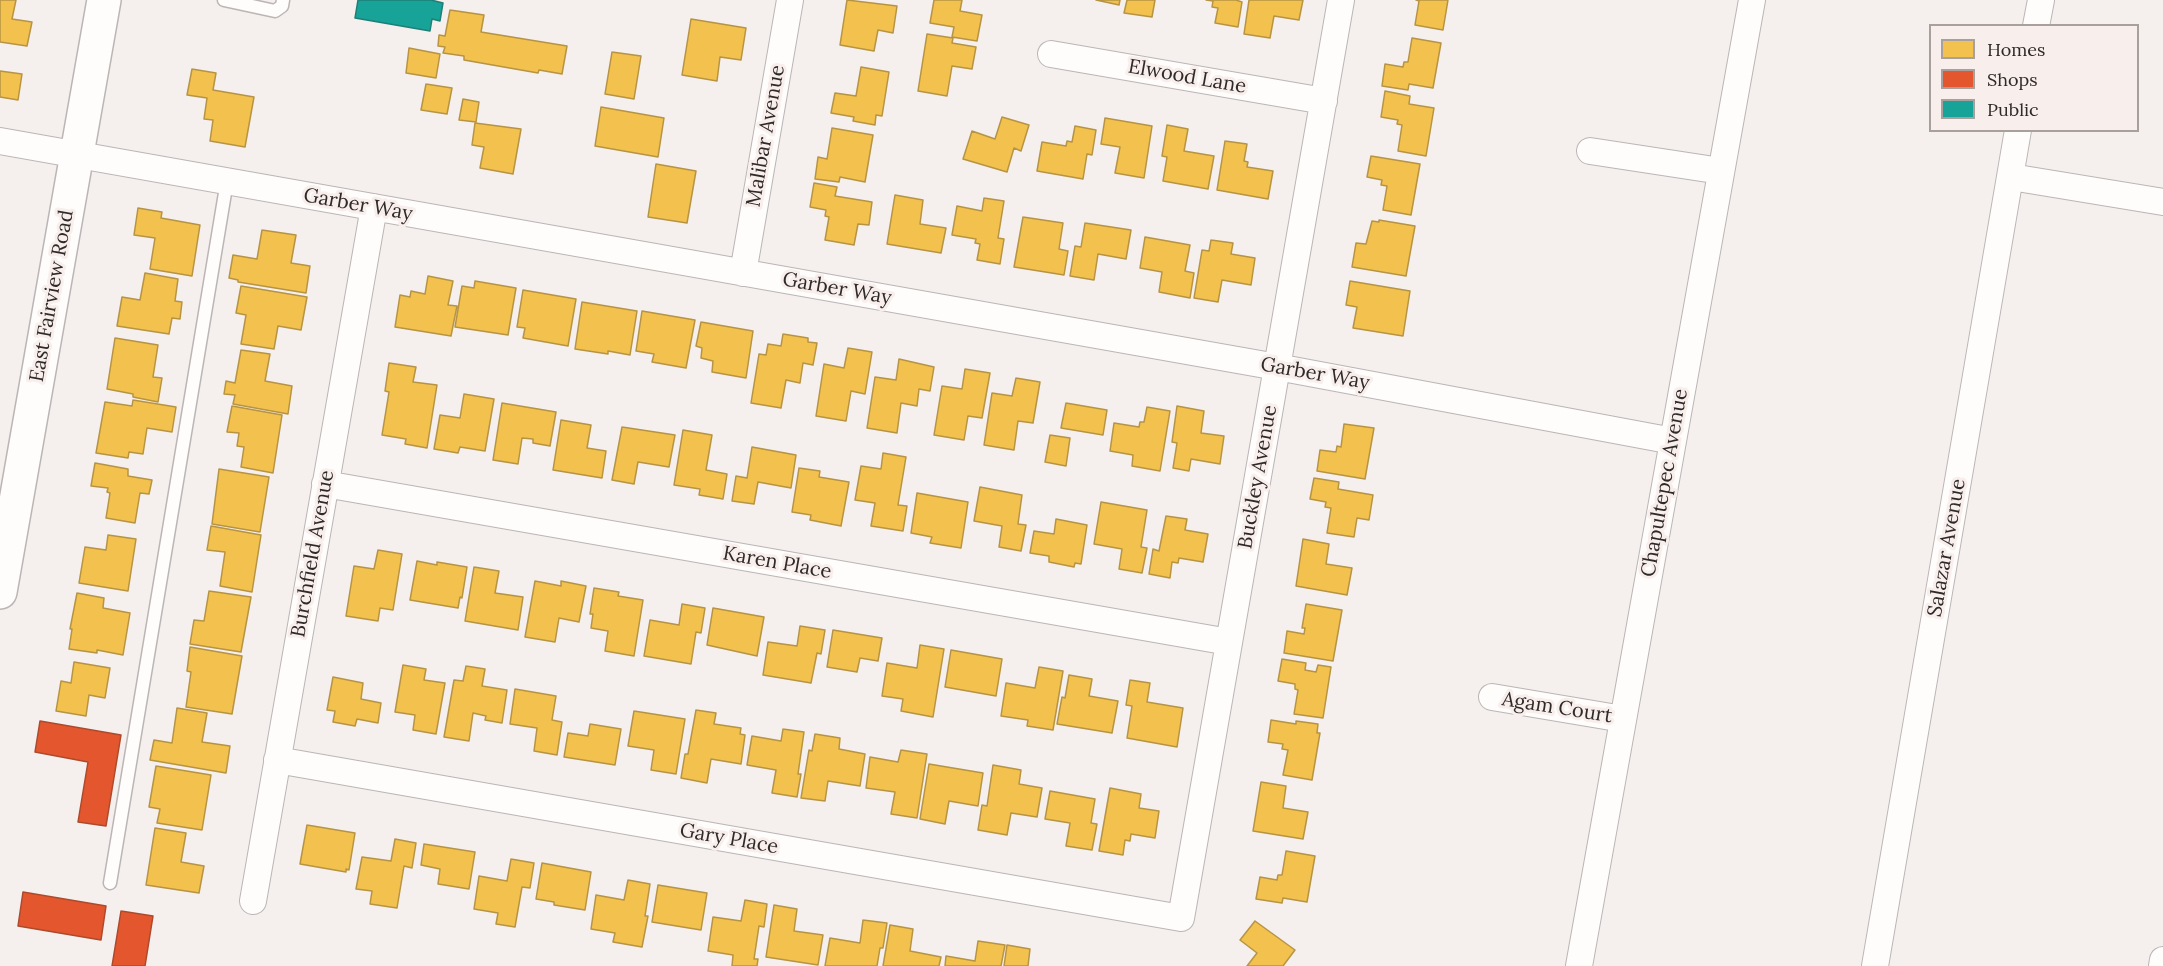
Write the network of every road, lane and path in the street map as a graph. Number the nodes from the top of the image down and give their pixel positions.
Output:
1 (104, 0) edge
2 (224, 0) edge
3 (283, 0) edge
4 (790, 0) edge
5 (1341, 0) edge
6 (1752, 0) edge
7 (2041, 0) edge
8 (2036, 24) edge
9 (1051, 54) dead end
10 (1324, 101) junction
11 (2018, 132) edge
12 (0, 141) edge
13 (1590, 151) dead end
14 (77, 155) junction
15 (1721, 171) junction
16 (2011, 177) junction
17 (227, 181) junction
18 (2163, 202) edge
19 (374, 207) junction
20 (742, 273) junction
21 (1277, 367) junction
22 (1673, 441) junction
23 (326, 484) junction
24 (0, 592) edge
25 (1229, 642) junction
26 (1492, 697) dead end
27 (1623, 719) junction
28 (277, 760) junction
29 (110, 883) dead end
30 (253, 901) dead end
31 (1181, 918) joint
32 (2163, 960) edge
33 (1579, 966) edge
34 (1875, 966) edge
35 (2162, 966) edge

1 - 14 street, East Fairview Road
2 - 3 lane
4 - 20 street, Malibar Avenue
5 - 10 street, Buckley Avenue
6 - 15 street, Chapultepec Avenue
7 - 8 street
9 - 10 street, Elwood Lane
10 - 21 street, Buckley Avenue
11 - 16 street, Salazar Avenue
12 - 14 street, Garber Way
13 - 15 street
14 - 17 street, Garber Way
14 - 24 street, East Fairview Road
15 - 22 street, Chapultepec Avenue
16 - 18 street
16 - 34 street, Salazar Avenue
17 - 19 street, Garber Way
17 - 29 lane
19 - 20 street, Garber Way
19 - 23 street, Burchfield Avenue
20 - 21 street, Garber Way
21 - 22 street, Garber Way
21 - 25 street, Buckley Avenue
22 - 27 street, Chapultepec Avenue
23 - 25 street, Karen Place
23 - 28 street, Burchfield Avenue
25 - 31 street, Buckley Avenue
26 - 27 street, Agam Court
27 - 33 street, Chapultepec Avenue
28 - 30 street, Burchfield Avenue
28 - 31 street, Gary Place
32 - 35 street

